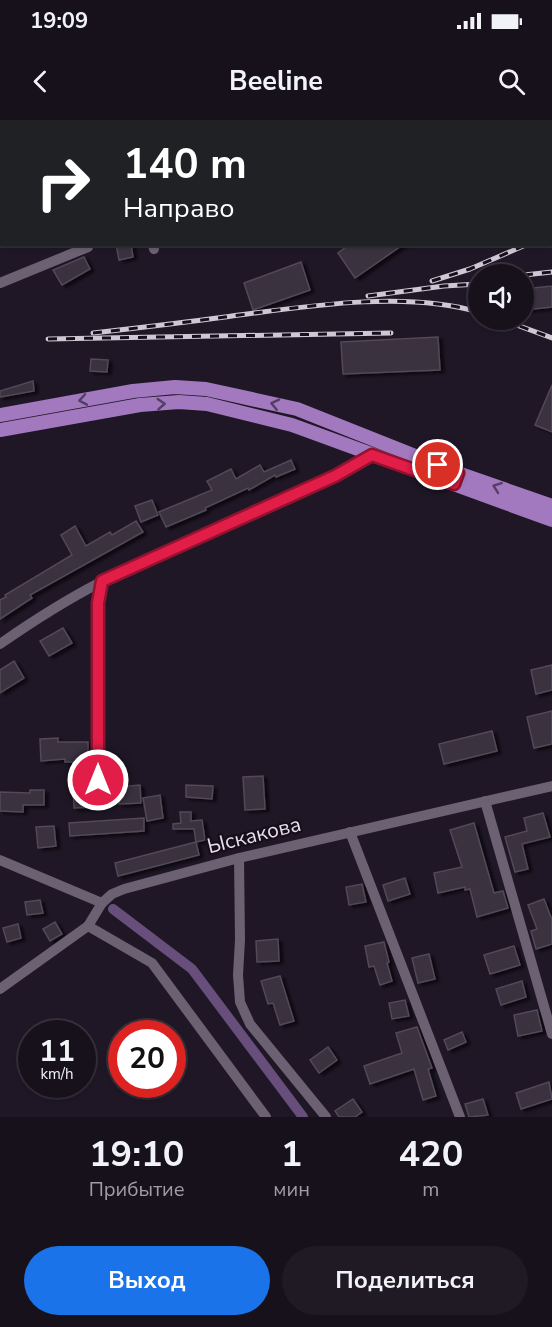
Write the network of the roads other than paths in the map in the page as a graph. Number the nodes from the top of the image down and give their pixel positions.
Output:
1 (87, 246) edge
2 (0, 283) edge
3 (297, 409) junction
4 (0, 415) edge
5 (292, 424) junction
6 (0, 430) edge
7 (372, 455) junction
8 (456, 479) junction
9 (552, 506) edge
10 (552, 520) edge
11 (102, 581) junction
12 (0, 644) edge
13 (98, 780) dead end
14 (552, 786) edge
15 (485, 801) junction
16 (350, 832) junction
17 (239, 858) junction
18 (0, 860) edge
19 (102, 903) junction
20 (88, 926) junction
21 (0, 989) edge
22 (552, 1034) edge
23 (266, 1117) edge
24 (326, 1117) edge
25 (460, 1117) edge

1 - 2 street
3 -> 4 main road
3 - 5 main road
3 - 8 main road
6 -> 5 main road
5 - 7 main road
7 - 8 main road
7 - 11 street
9 -> 8 main road
8 - 10 main road
11 - 12 street
11 - 13 street
14 - 15 street, Ыскакова
15 - 16 street, Ыскакова
15 - 22 street
16 - 17 street, Ыскакова
16 - 25 street
17 - 19 street, Ыскакова
17 - 24 street
18 - 19 street
19 - 20 street, Ыскакова
20 - 21 street, Ыскакова
20 - 23 street

